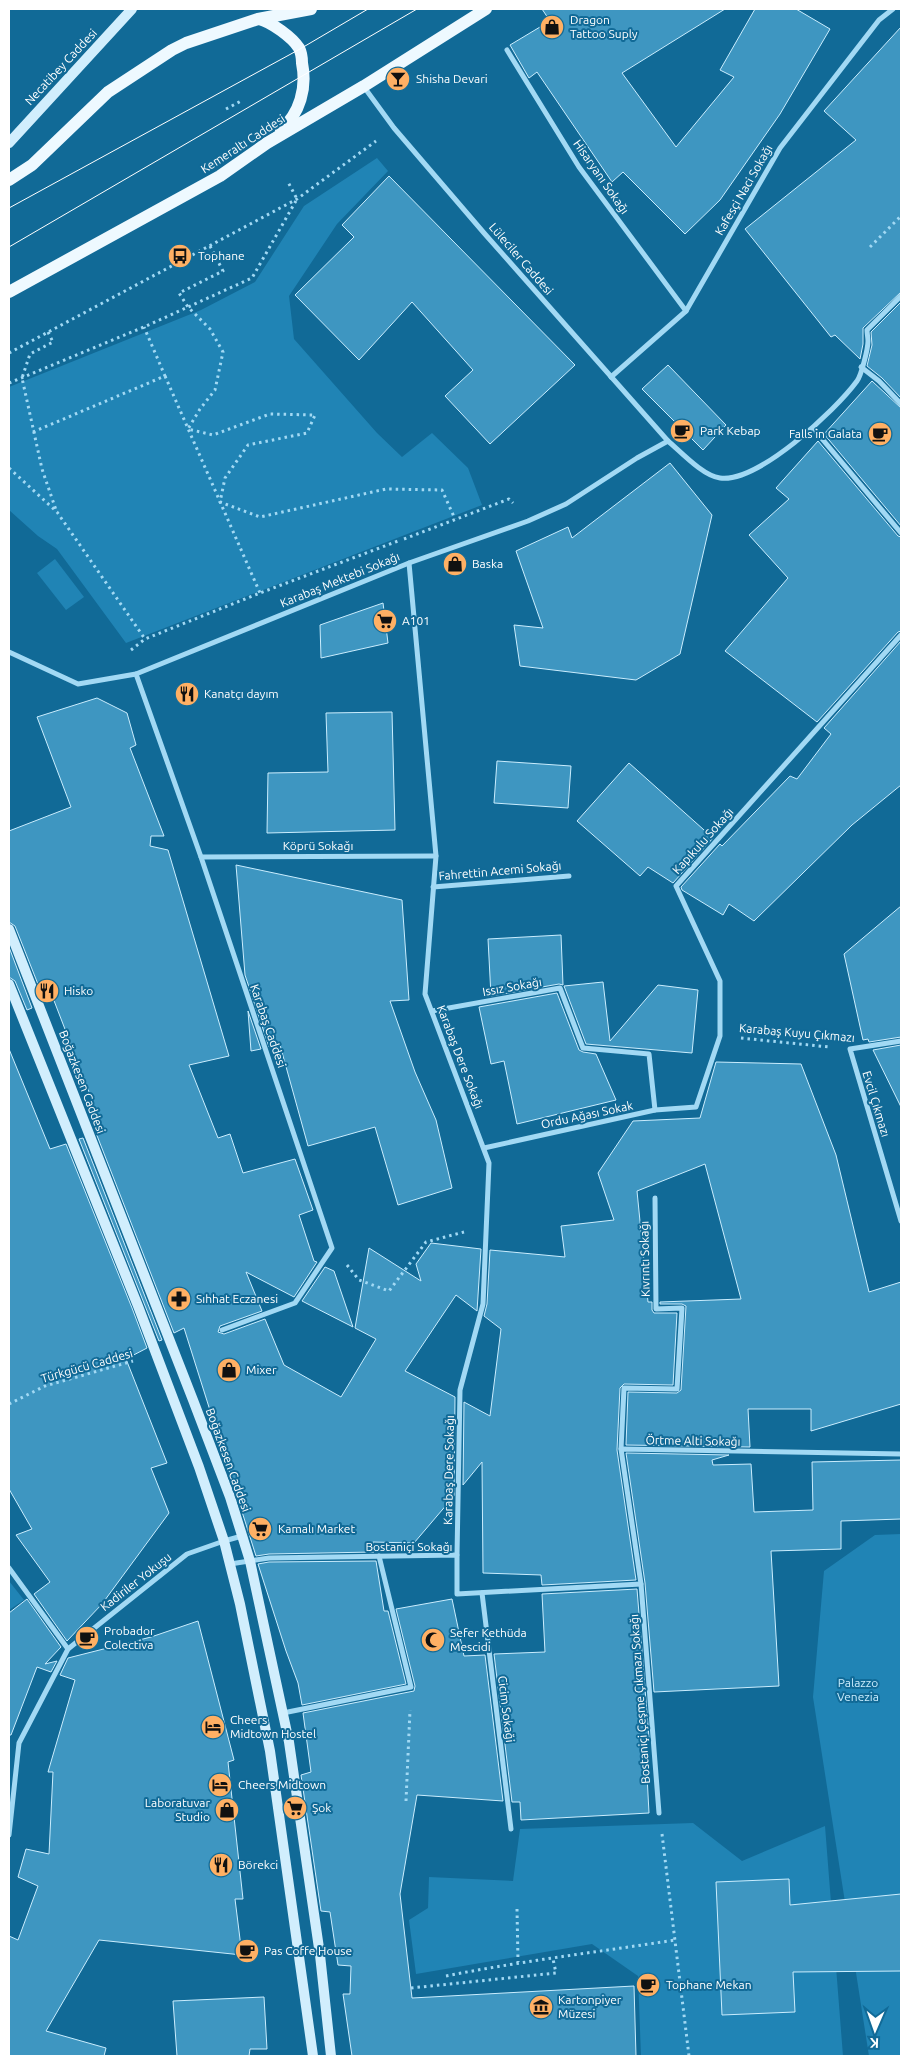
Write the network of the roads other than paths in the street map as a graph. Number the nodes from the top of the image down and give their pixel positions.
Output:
1 (132, 9) edge
2 (311, 9) edge
3 (486, 9) edge
4 (893, 9) edge
5 (258, 19) junction
6 (507, 50) dead end
7 (364, 86) junction
8 (9, 143) edge
9 (267, 143) junction
10 (9, 180) edge
11 (9, 292) edge
12 (901, 296) edge
13 (686, 311) junction
14 (861, 367) junction
15 (611, 377) junction
16 (901, 404) edge
17 (813, 428) junction
18 (668, 441) junction
19 (901, 533) edge
20 (409, 563) junction
21 (901, 635) edge
22 (9, 652) edge
23 (136, 674) junction
24 (436, 856) junction
25 (201, 857) junction
26 (569, 876) dead end
27 (433, 887) junction
28 (9, 929) edge
29 (9, 984) edge
30 (432, 1011) junction
31 (901, 1041) edge
32 (850, 1049) joint
33 (696, 1107) joint
34 (655, 1110) junction
35 (484, 1148) junction
36 (655, 1198) dead end
37 (901, 1221) edge
38 (222, 1330) dead end
39 (621, 1449) junction
40 (901, 1454) edge
41 (242, 1536) junction
42 (224, 1541) junction
43 (457, 1554) junction
44 (379, 1556) junction
45 (250, 1561) junction
46 (230, 1564) junction
47 (9, 1568) edge
48 (641, 1584) junction
49 (482, 1593) junction
50 (68, 1649) junction
51 (282, 1713) junction
52 (659, 1813) road end
53 (511, 1829) dead end
54 (9, 1835) edge
55 (313, 2056) edge
56 (331, 2056) edge

1 - 8 main road, Necatibey Caddesi
2 - 5 main road
3 - 7 main road, Kemeraltı Caddesi
4 - 13 street, Kafesçi Naci Sokağı
5 - 9 main road
5 - 10 main road
6 - 13 street, Hisaryanı Sokağı
7 - 9 main road, Kemeraltı Caddesi
7 - 15 street, Lüleciler Caddesi
9 - 11 main road, Kemeraltı Caddesi
12 - 14 street, Lüleciler Caddesi
13 - 15 street, Kafesçi Naci Sokağı
14 - 16 street
14 - 17 street, Lüleciler Caddesi
15 - 18 street, Lüleciler Caddesi
17 - 18 street, Lüleciler Caddesi
17 - 19 street
18 - 20 street, Karabaş Mektebi Sokağı
20 - 23 street, Karabaş Mektebi Sokağı
20 - 24 street, Karabaş Dere Sokağı
21 - 33 street, Kapıkulu Sokağı
22 - 23 street, Karabaş Mektebi Sokağı
23 - 25 street, Karabaş Caddesi
24 - 25 street, Köprü Sokağı
24 - 27 street, Karabaş Dere Sokağı
25 - 38 street, Karabaş Caddesi
26 - 27 street, Fahrettin Acemi Sokağı
27 - 30 street, Karabaş Dere Sokağı
28 - 41 main road, Boğazkesen Caddesi
29 - 42 main road
30 - 34 street, Issız Sokağı
30 - 35 street, Karabaş Dere Sokağı
31 - 32 street, Karabaş Kuyu Çıkmazı
32 - 37 street, Evcil Çıkmazı
33 - 34 street, Ordu Ağası Sokak
34 - 35 street, Ordu Ağası Sokak
35 - 43 street, Karabaş Dere Sokağı
36 - 39 street, Kıvrıntı Sokağı
39 - 40 street, Örtme Alti Sokağı
39 - 48 street
41 - 42 street, Kadiriler Yokuşu
41 - 45 main road, Boğazkesen Caddesi
42 - 46 main road
42 - 50 street, Kadiriler Yokuşu
43 - 44 street, Bostaniçi Sokağı
43 - 49 street, Bostaniçi Sokağı
44 - 45 street, Bostaniçi Sokağı
44 - 51 street
45 - 46 street, Bostaniçi Sokağı
45 - 51 main road, Boğazkesen Caddesi
46 - 55 main road
47 - 50 street
48 - 49 street, Bostaniçi Sokağı
48 - 52 street, Bostaniçi Çeşme Çıkmazı Sokağı
49 - 53 street, Cicim Sokaği
50 - 54 street, Kadiriler Yokuşu
51 - 56 main road, Boğazkesen Caddesi

